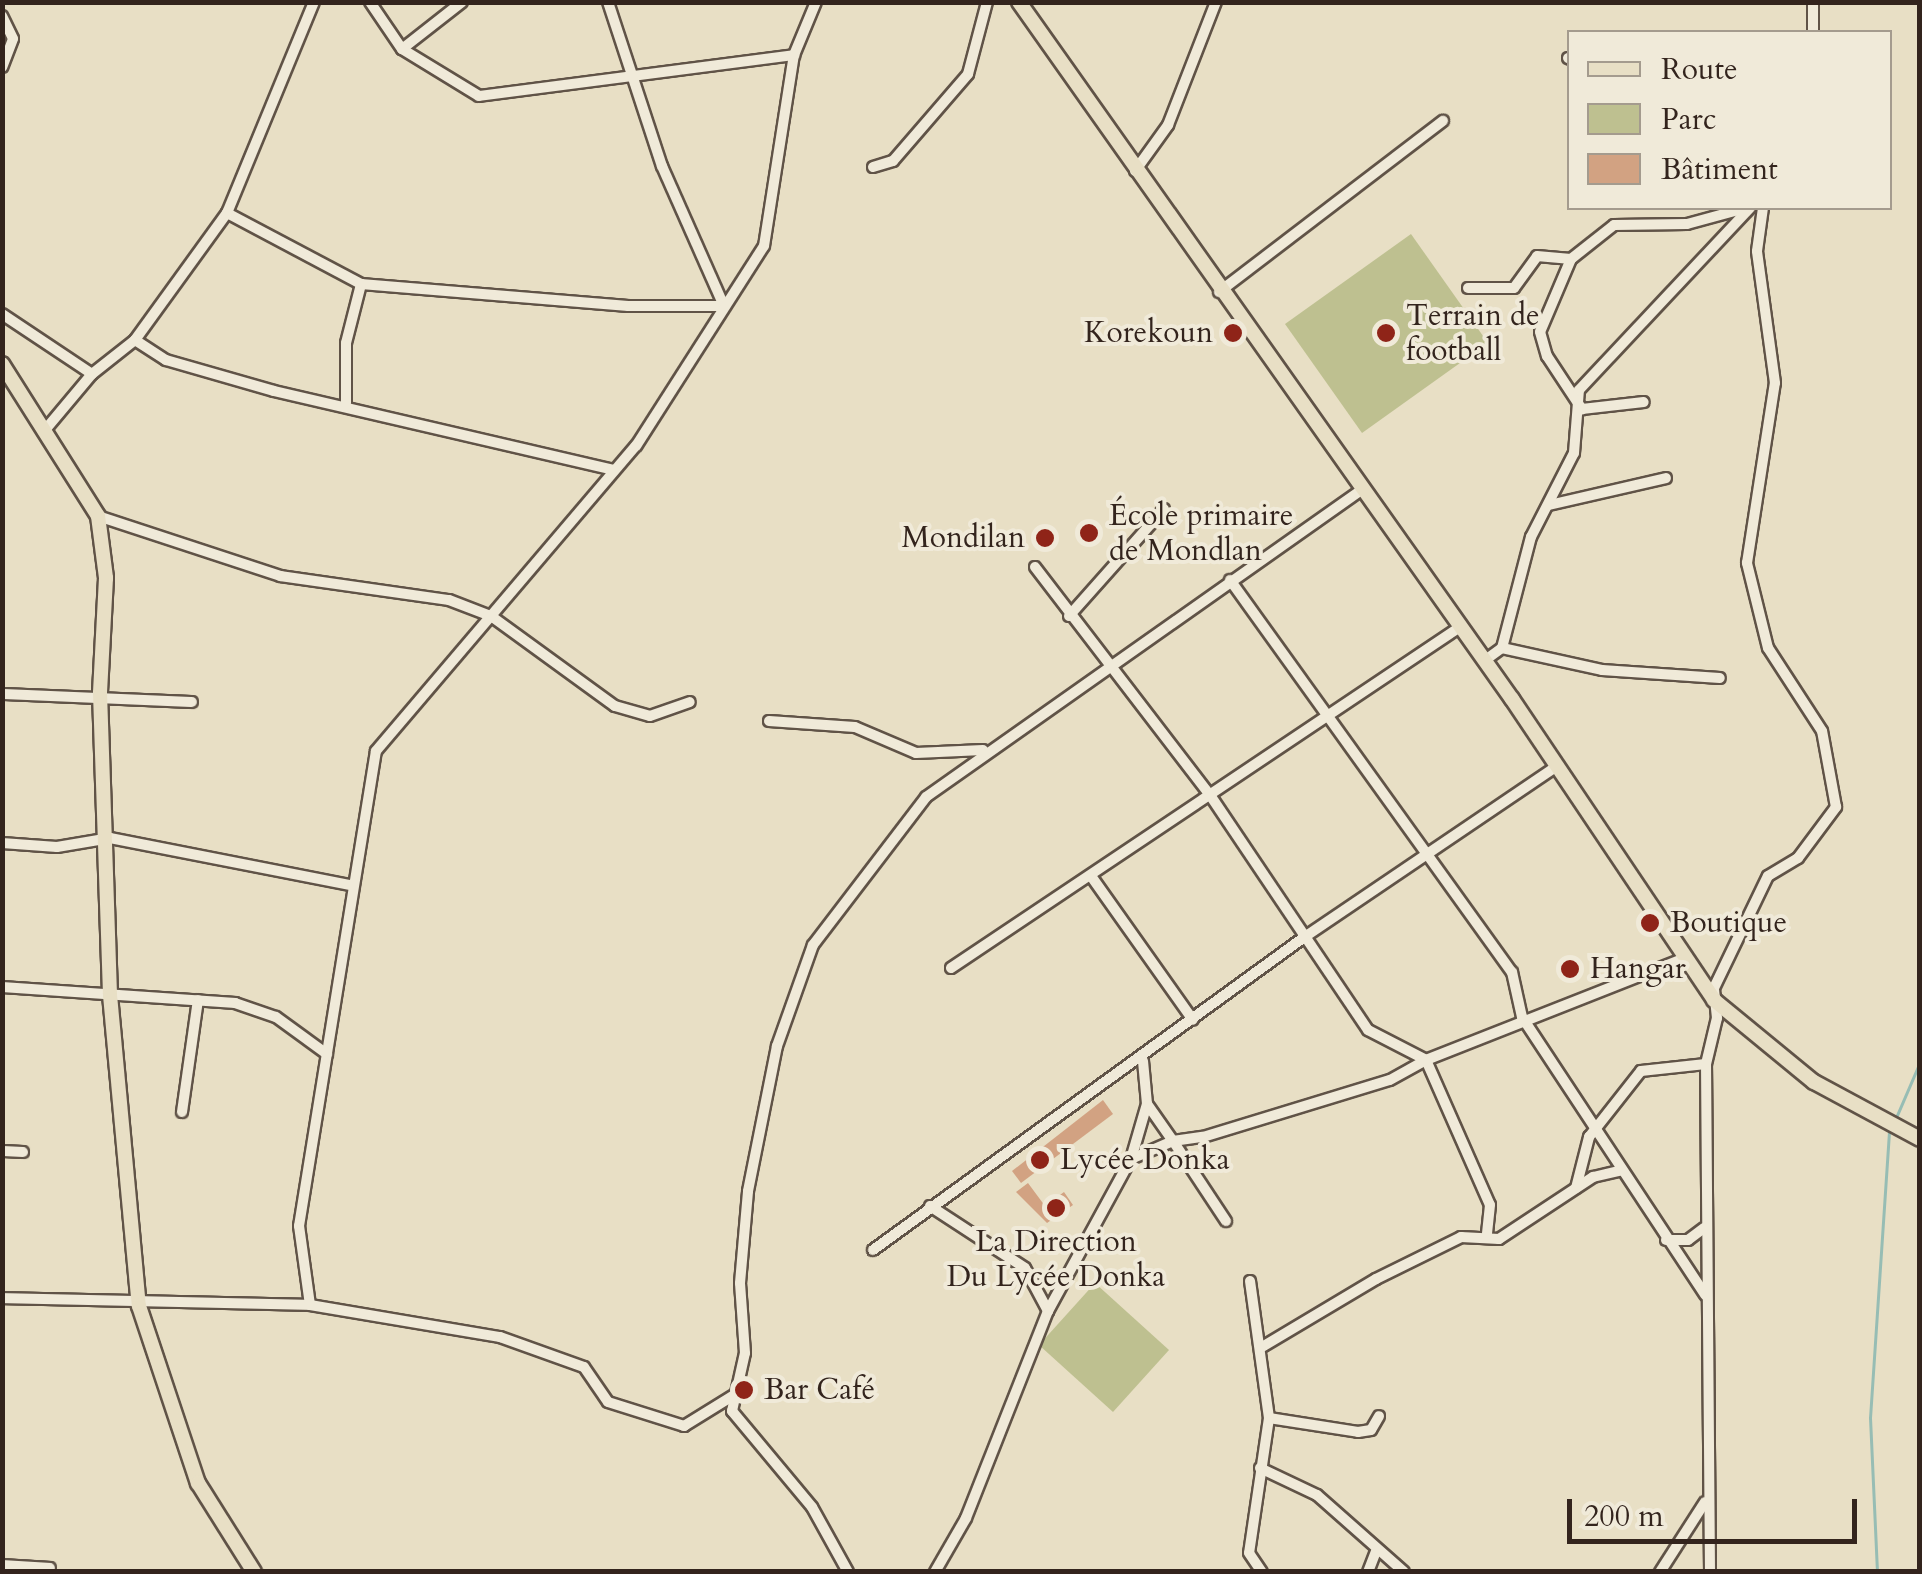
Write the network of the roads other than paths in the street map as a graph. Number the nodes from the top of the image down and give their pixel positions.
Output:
1 (314, 2) edge
2 (370, 2) edge
3 (462, 2) edge
4 (608, 2) edge
5 (816, 2) edge
6 (987, 2) edge
7 (1018, 2) edge
8 (1216, 2) edge
9 (1813, 2) edge
10 (2, 16) edge
11 (1813, 30) edge
12 (402, 48) junction
13 (794, 55) junction
14 (2, 66) edge
15 (631, 77) junction
16 (1443, 120) dead end
17 (873, 167) dead end
18 (1136, 171) junction
19 (1740, 210) edge
20 (1746, 210) edge
21 (1762, 210) edge
22 (227, 213) junction
23 (1571, 259) junction
24 (361, 284) junction
25 (1468, 288) dead end
26 (1218, 293) junction
27 (724, 306) junction
28 (2, 314) edge
29 (135, 340) junction
30 (2, 364) edge
31 (92, 374) junction
32 (1644, 402) dead end
33 (346, 403) junction
34 (1582, 409) junction
35 (44, 430) junction
36 (614, 470) junction
37 (1666, 478) dead end
38 (1360, 491) junction
39 (1549, 505) junction
40 (1164, 509) dead end
41 (98, 516) junction
42 (1035, 567) dead end
43 (1230, 580) junction
44 (491, 616) junction
45 (1069, 616) junction
46 (1460, 627) junction
47 (1502, 648) junction
48 (1484, 661) junction
49 (1110, 663) junction
50 (1720, 678) dead end
51 (100, 693) junction
52 (2, 694) edge
53 (192, 702) dead end
54 (690, 702) dead end
55 (1329, 719) junction
56 (769, 721) dead end
57 (984, 750) junction
58 (1558, 766) junction
59 (1210, 795) junction
60 (110, 838) junction
61 (2, 842) edge
62 (1432, 854) junction
63 (1091, 876) junction
64 (350, 884) junction
65 (1302, 938) junction
66 (1683, 959) junction
67 (951, 968) dead end
68 (2, 986) edge
69 (110, 995) junction
70 (198, 1000) junction
71 (1714, 1000) junction
72 (1522, 1017) junction
73 (1193, 1020) junction
74 (327, 1054) junction
75 (1143, 1060) junction
76 (1426, 1060) junction
77 (1706, 1064) junction
78 (1147, 1104) junction
79 (182, 1112) dead end
80 (1592, 1132) junction
81 (1920, 1139) edge
82 (1173, 1141) junction
83 (2, 1151) edge
84 (23, 1152) dead end
85 (1131, 1159) junction
86 (1620, 1171) junction
87 (1576, 1188) junction
88 (930, 1206) junction
89 (1226, 1221) dead end
90 (1704, 1228) junction
91 (1487, 1234) junction
92 (1665, 1240) junction
93 (873, 1250) dead end
94 (1250, 1280) dead end
95 (1706, 1296) junction
96 (2, 1298) edge
97 (310, 1304) junction
98 (139, 1306) junction
99 (1048, 1311) junction
100 (1262, 1347) junction
101 (736, 1394) junction
102 (1379, 1416) dead end
103 (1269, 1418) junction
104 (1260, 1468) junction
105 (1705, 1502) junction
106 (1376, 1551) junction
107 (2, 1566) edge
108 (50, 1568) dead end
109 (254, 1572) edge
110 (848, 1572) edge
111 (935, 1572) edge
112 (1262, 1572) edge
113 (1368, 1572) edge
114 (1404, 1572) edge
115 (1660, 1572) edge
116 (1710, 1572) edge

1 - 22 street
2 - 12 street
3 - 12 street
4 - 15 street
5 - 13 street
6 - 17 street
7 - 18 main road
8 - 18 street
9 - 11 street
10 - 14 street
12 - 15 street
13 - 15 street
13 - 27 street
15 - 27 street
16 - 26 street
18 - 26 main road
19 - 23 street
20 - 34 street
21 - 71 street
22 - 24 street
22 - 29 street
23 - 25 street
23 - 34 street
24 - 27 street
24 - 33 street
26 - 38 main road
27 - 36 street
28 - 31 street
29 - 31 street
29 - 33 street
30 - 35 main road
31 - 35 street
32 - 34 street
33 - 36 street
34 - 39 street
35 - 41 main road
36 - 44 street
37 - 39 street
38 - 43 street
38 - 46 main road
39 - 47 street
40 - 45 street
41 - 44 street
41 - 51 main road
42 - 45 street
43 - 49 street
43 - 55 street
44 - 54 street
44 - 64 street
45 - 49 street
46 - 48 main road
46 - 55 street
47 - 48 street
47 - 50 street
48 - 58 main road
49 - 57 street
49 - 59 street
51 - 52 street
51 - 53 street
51 - 60 main road
55 - 59 street
55 - 62 street
56 - 57 street
57 - 101 street
58 - 62 street
58 - 66 main road
59 - 63 street
59 - 65 street
60 - 61 street
60 - 64 street
60 - 69 main road
62 - 65 street
62 - 72 street
63 - 67 street
63 - 73 street
64 - 74 street
65 - 73 street
65 - 76 street
66 - 71 main road
66 - 72 street
68 - 69 street
69 - 70 street
69 - 98 main road
70 - 74 street
70 - 79 street
71 - 77 street
71 - 81 main road
72 - 76 street
72 - 80 street
73 - 75 street
74 - 97 street
75 - 78 street
75 - 88 street
76 - 82 street
76 - 91 street
77 - 80 street
77 - 90 street
78 - 82 street
78 - 85 street
80 - 86 street
80 - 87 street
82 - 85 street
82 - 89 street
83 - 84 street
85 - 99 street
86 - 87 street
86 - 92 street
87 - 91 street
88 - 93 street
88 - 99 street
90 - 92 street
90 - 95 street
91 - 100 street
92 - 95 street
94 - 100 street
95 - 105 street
96 - 98 street
97 - 98 street
97 - 101 street
98 - 109 main road
99 - 111 street
100 - 103 street
101 - 110 street
102 - 103 street
103 - 104 street
104 - 106 street
104 - 112 street
105 - 115 street
105 - 116 street
106 - 113 street
106 - 114 street
107 - 108 street

